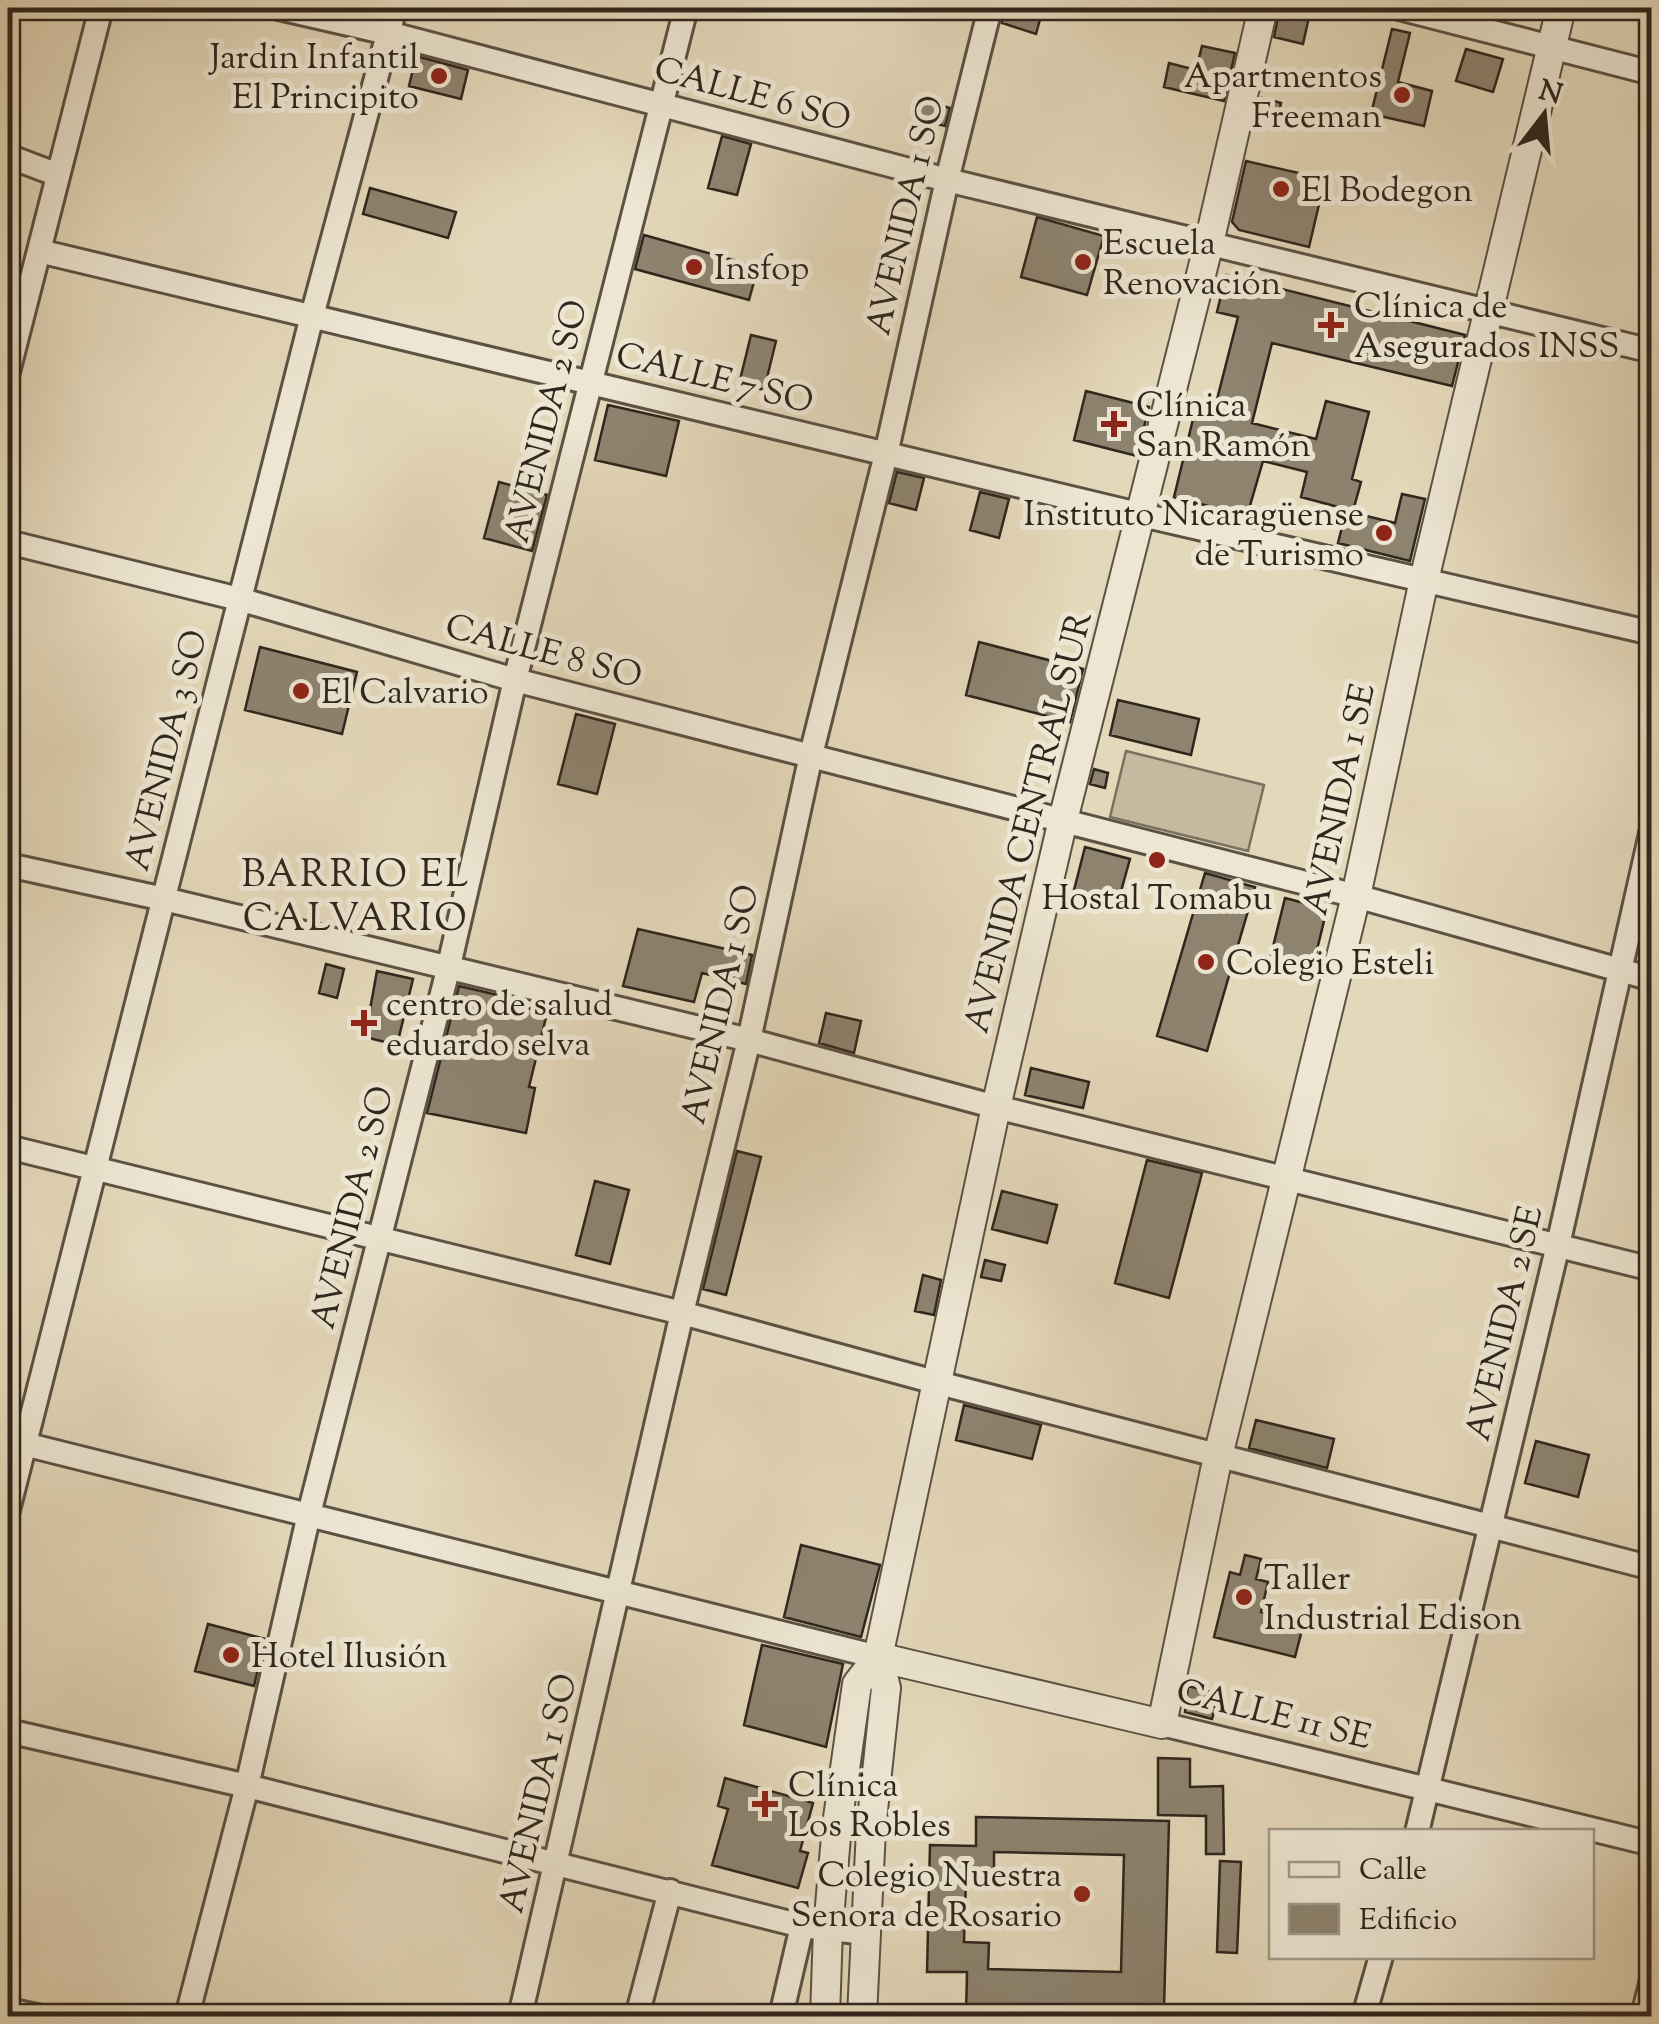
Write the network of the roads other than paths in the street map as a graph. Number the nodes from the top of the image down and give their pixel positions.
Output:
1 (101, 8) edge
2 (279, 8) edge
3 (395, 8) edge
4 (686, 8) edge
5 (990, 8) edge
6 (1263, 8) edge
7 (1399, 8) edge
8 (1561, 8) edge
9 (388, 33) junction
10 (1553, 46) junction
11 (1652, 73) edge
12 (661, 104) junction
13 (8, 156) edge
14 (58, 175) junction
15 (947, 180) junction
16 (1209, 243) junction
17 (39, 250) junction
18 (1489, 313) junction
19 (312, 316) junction
20 (1652, 351) edge
21 (9, 358) edge
22 (591, 383) junction
23 (886, 454) junction
24 (1142, 515) junction
25 (8, 542) edge
26 (1424, 580) junction
27 (239, 600) junction
28 (1652, 633) edge
29 (515, 680) junction
30 (811, 755) junction
31 (1063, 820) junction
32 (1652, 829) edge
33 (8, 865) edge
34 (1356, 896) junction
35 (164, 899) junction
36 (448, 970) junction
37 (1619, 970) junction
38 (1652, 980) edge
39 (749, 1040) junction
40 (996, 1106) junction
41 (8, 1146) edge
42 (93, 1168) junction
43 (1287, 1178) junction
44 (378, 1239) junction
45 (1558, 1246) junction
46 (1652, 1268) edge
47 (682, 1313) junction
48 (935, 1382) junction
49 (16, 1442) edge
50 (1218, 1456) junction
51 (8, 1510) edge
52 (308, 1514) junction
53 (1492, 1526) junction
54 (1652, 1568) edge
55 (619, 1595) junction
56 (878, 1657) junction
57 (1162, 1724) junction
58 (8, 1731) edge
59 (247, 1786) junction
60 (1428, 1790) junction
61 (1418, 1829) edge
62 (1590, 1829) edge
63 (1594, 1830) edge
64 (1652, 1844) edge
65 (556, 1865) junction
66 (670, 1892) junction
67 (815, 1928) junction
68 (867, 1934) junction
69 (1380, 1959) edge
70 (1652, 1980) edge
71 (8, 2010) edge
72 (36, 2016) edge
73 (186, 2016) edge
74 (520, 2016) edge
75 (638, 2016) edge
76 (781, 2016) edge
77 (825, 2016) edge
78 (862, 2016) edge
79 (1364, 2016) edge
80 (1643, 2016) edge

1 - 14 street
2 - 9 street, CALLE 6 SO
3 - 9 street, AVENIDA 3 SO
4 - 12 street, AVENIDA 2 SO
5 - 15 street, AVENIDA 1 SO
6 - 16 street, AVENIDA CENTRAL SUR
7 - 10 street
8 - 10 street, AVENIDA 1 SE
9 - 12 street, CALLE 6 SO
9 - 19 street, AVENIDA 3 SO
10 - 11 street
10 - 18 street, AVENIDA 1 SE
12 - 15 street, CALLE 6 SO
12 - 22 street, AVENIDA 2 SO
13 - 14 street
14 - 17 street
15 - 16 street, CALLE 6 SO
15 - 23 street, AVENIDA 1 SO
16 - 18 street, CALLE 6 SO
16 - 24 street, AVENIDA CENTRAL SUR
17 - 19 street, CALLE 7 SO
17 - 21 street
18 - 20 street, CALLE 6 SO
18 - 26 street, AVENIDA 1 SE
19 - 22 street, CALLE 7 SO
19 - 27 street, AVENIDA 3 SO
22 - 23 street, CALLE 7 SO
22 - 29 street, AVENIDA 2 SO
23 - 24 street, CALLE 7 SO
23 - 30 street, AVENIDA 1 SO
24 - 26 street, CALLE 7 SO
24 - 31 street, AVENIDA CENTRAL SUR
25 - 27 street, CALLE 8 SO
26 - 28 street, CALLE 7 SO
26 - 34 street, AVENIDA 1 SE
27 - 29 street, CALLE 8 SO
27 - 35 street, AVENIDA 3 SO
29 - 30 street, CALLE 8 SO
29 - 36 street, AVENIDA 2 SO
30 - 31 street, CALLE 8 SO
30 - 39 street, AVENIDA 1 SO
31 - 34 street, CALLE 8 SO
31 - 40 street, AVENIDA CENTRAL SUR
32 - 37 street, AVENIDA 2 SE
33 - 35 street
34 - 37 street, CALLE 8 SO
34 - 43 street, AVENIDA 1 SE
35 - 36 street
35 - 42 street, AVENIDA 3 SO
36 - 39 street
36 - 44 street, AVENIDA 2 SO
37 - 38 street, CALLE 8 SO
37 - 45 street, AVENIDA 2 SE
39 - 40 street
39 - 47 street, AVENIDA 1 SO
40 - 43 street
40 - 48 street, AVENIDA CENTRAL SUR
41 - 42 street
42 - 44 street
42 - 49 street, AVENIDA 3 SO
43 - 45 street
43 - 50 street, AVENIDA 1 SE
44 - 47 street
44 - 52 street, AVENIDA 2 SO
45 - 46 street
45 - 53 street, AVENIDA 2 SE
47 - 48 street
47 - 55 street, AVENIDA 1 SO
48 - 50 street
48 - 56 street, AVENIDA CENTRAL SUR
49 - 51 street, AVENIDA 3 SO
49 - 52 street
50 - 53 street
50 - 57 street, AVENIDA 1 SE
52 - 55 street
52 - 59 street, AVENIDA 2 SO
53 - 54 street
53 - 60 street, AVENIDA 2 SE
55 - 56 street
55 - 65 street, AVENIDA 1 SO
56 - 57 street, CALLE 11 SE
56 - 67 street, AVENIDA CENTRAL SUR
56 - 68 street, AVENIDA CENTRAL SUR
57 - 60 street, CALLE 11 SE
58 - 59 street
59 - 65 street
59 - 73 street, AVENIDA 2 SO
60 - 61 street, AVENIDA 2 SE
60 - 62 street, CALLE 11 SE
63 - 64 street, CALLE 11 SE
65 - 66 street
65 - 74 street, AVENIDA 1 SO
66 - 67 street
66 - 75 street
67 - 68 street
67 - 76 street
67 - 77 street, AVENIDA CENTRAL SUR
68 - 78 street, AVENIDA CENTRAL SUR
69 - 79 street
70 - 80 street
71 - 72 street

